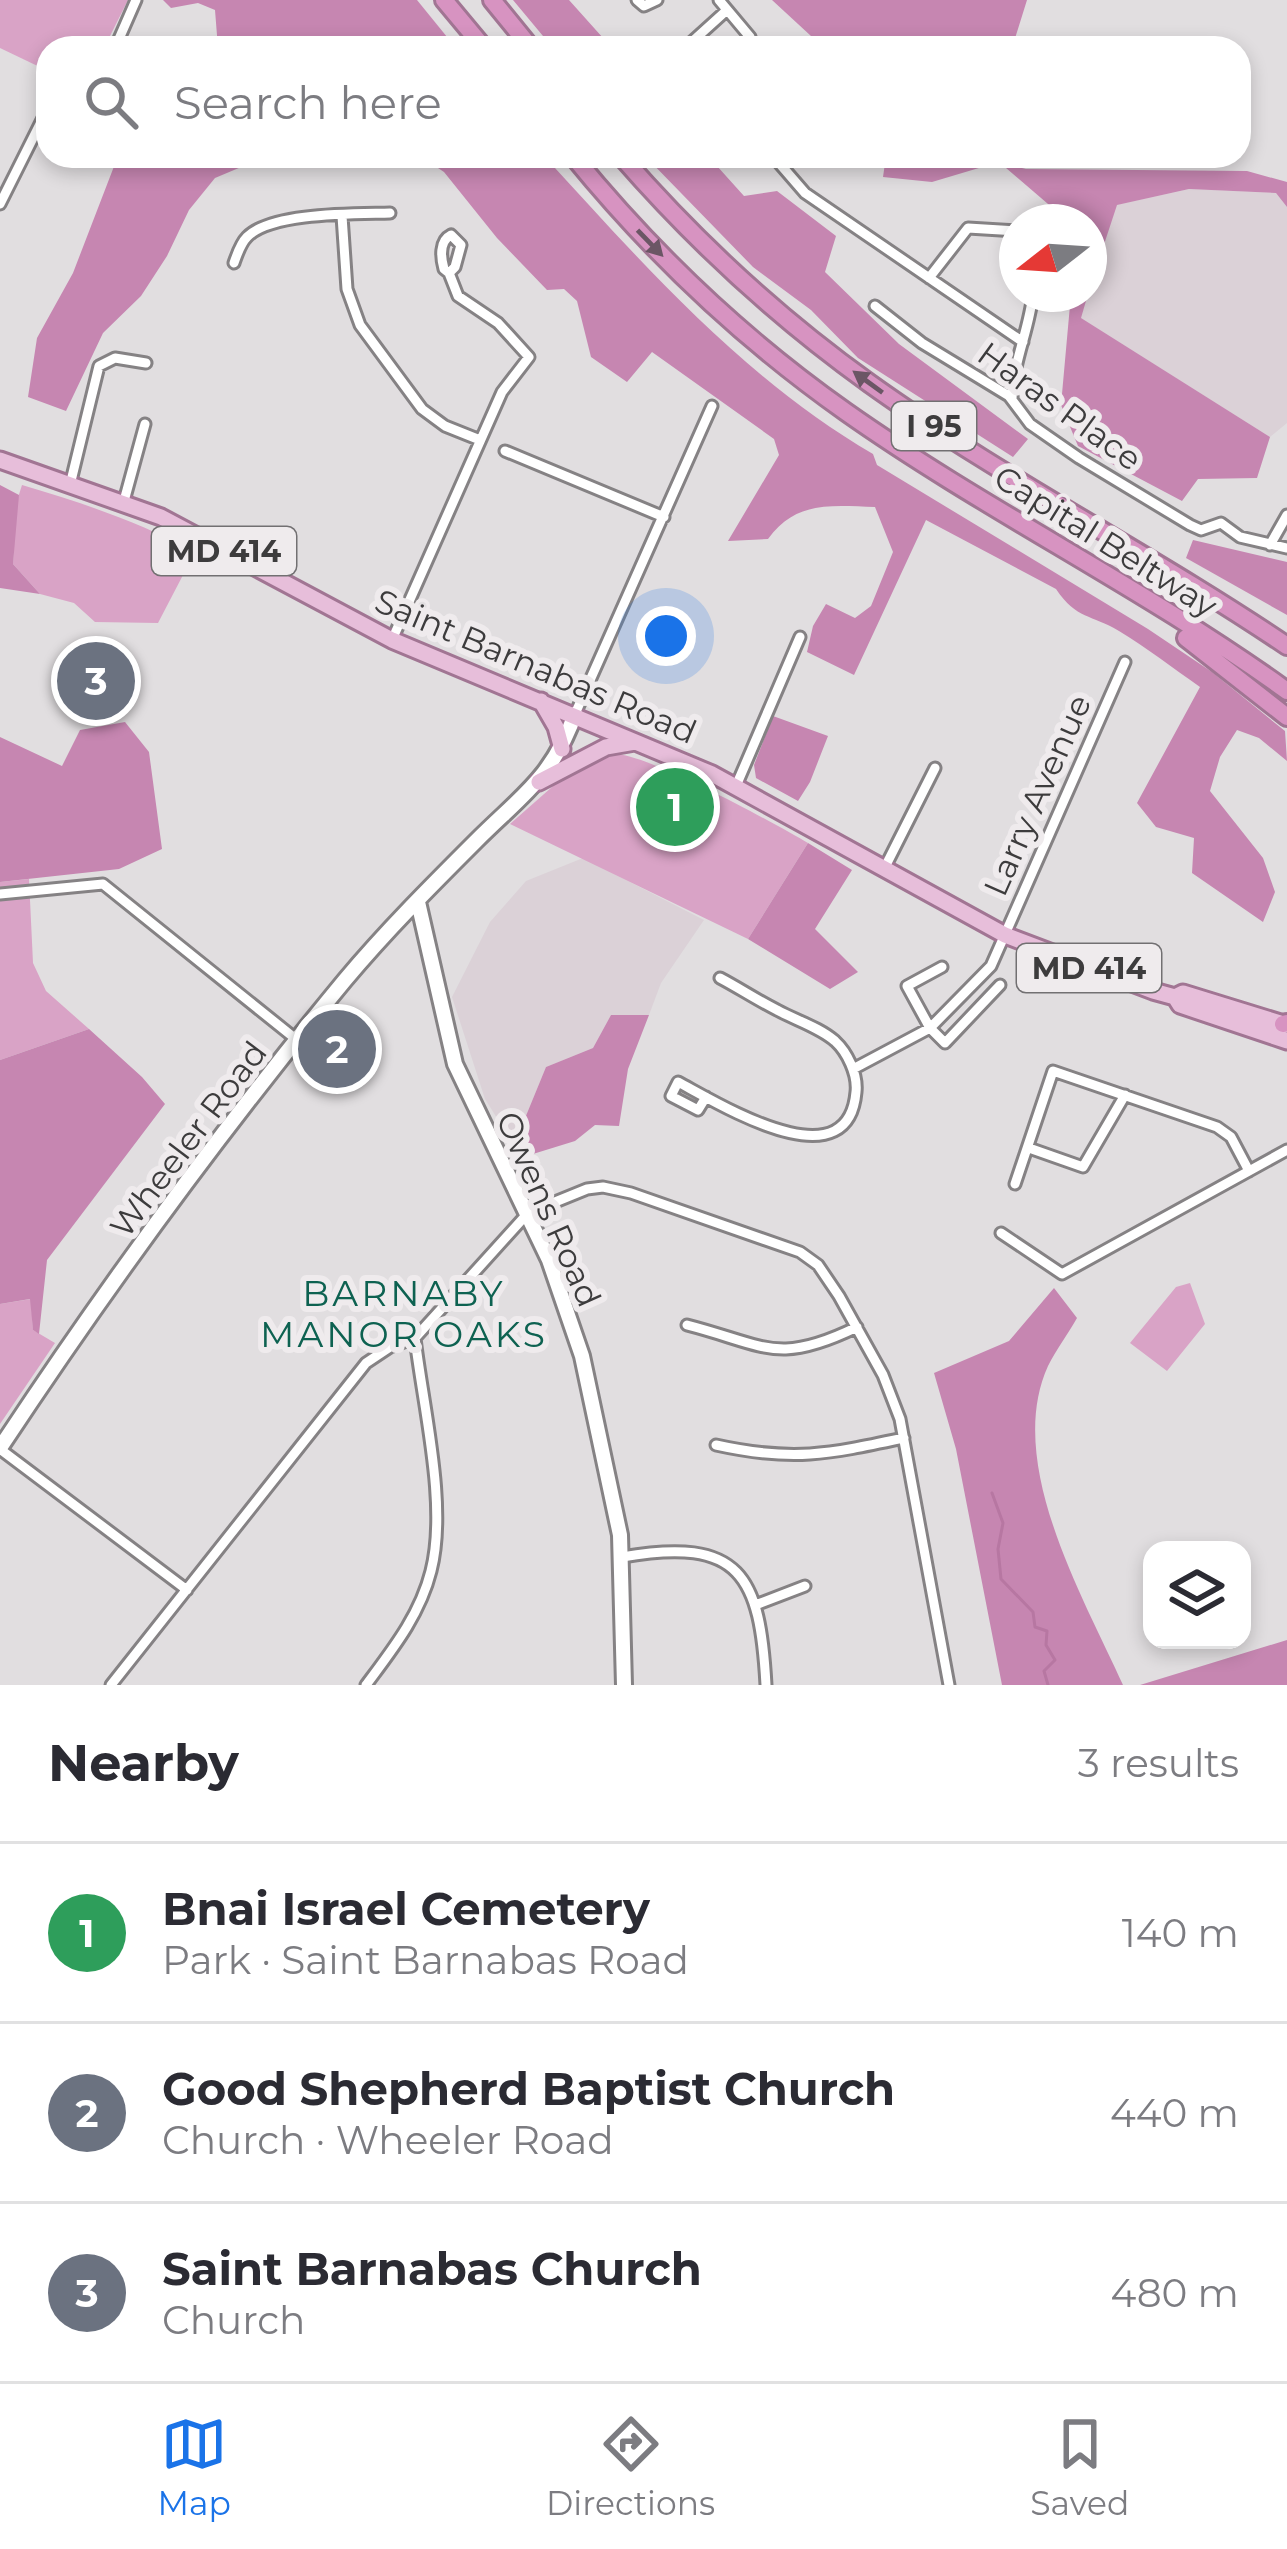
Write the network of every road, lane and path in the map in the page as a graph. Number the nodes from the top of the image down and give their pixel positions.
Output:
1 (136, 0) edge
2 (444, 0) edge
3 (492, 0) edge
4 (637, 0) edge
5 (657, 0) edge
6 (718, 0) edge
7 (727, 10) junction
8 (120, 36) edge
9 (474, 36) edge
10 (522, 36) edge
11 (698, 36) edge
12 (749, 36) edge
13 (36, 132) edge
14 (583, 168) edge
15 (632, 168) edge
16 (783, 168) edge
17 (0, 204) edge
18 (390, 212) dead end
19 (342, 216) junction
20 (999, 230) edge
21 (234, 263) dead end
22 (449, 273) dead end
23 (929, 278) junction
24 (875, 306) dead end
25 (1031, 312) edge
26 (1023, 342) junction
27 (146, 363) dead end
28 (1012, 399) junction
29 (712, 406) dead end
30 (145, 424) dead end
31 (480, 440) junction
32 (505, 451) dead end
33 (0, 460) edge
34 (70, 485) junction
35 (124, 501) junction
36 (987, 502) junction
37 (1287, 515) edge
38 (664, 517) junction
39 (1270, 545) junction
40 (1287, 548) edge
41 (800, 637) dead end
42 (392, 640) junction
43 (1287, 646) edge
44 (1125, 662) dead end
45 (1287, 691) edge
46 (539, 699) junction
47 (575, 714) junction
48 (1287, 717) edge
49 (640, 742) junction
50 (562, 749) junction
51 (935, 768) dead end
52 (539, 782) junction
53 (736, 786) junction
54 (884, 869) junction
55 (0, 894) edge
56 (418, 902) junction
57 (1002, 942) junction
58 (942, 967) dead end
59 (720, 978) dead end
60 (1000, 985) dead end
61 (930, 1028) junction
62 (1286, 1028) edge
63 (297, 1040) junction
64 (853, 1069) junction
65 (678, 1082) dead end
66 (1125, 1095) junction
67 (1029, 1148) junction
68 (1287, 1150) edge
69 (1249, 1172) junction
70 (1015, 1184) dead end
71 (528, 1213) junction
72 (1001, 1233) dead end
73 (687, 1325) dead end
74 (857, 1327) junction
75 (415, 1338) junction
76 (904, 1438) junction
77 (716, 1445) dead end
78 (0, 1448) edge
79 (622, 1557) junction
80 (806, 1586) dead end
81 (187, 1590) junction
82 (758, 1604) junction
83 (111, 1685) edge
84 (366, 1685) edge
85 (624, 1685) edge
86 (766, 1685) edge
87 (950, 1685) edge

1 - 8 street
2 - 9 highway
3 - 10 highway
4 - 5 street
6 - 7 street
7 - 11 street
7 - 12 street
13 - 17 street
14 -> 36 highway, Capital Beltway / I 95
43 -> 15 highway, Capital Beltway / I 95
16 - 23 street
18 - 19 street
19 - 21 street
19 - 31 street
20 - 23 street
22 - 31 street
23 - 26 street
24 - 28 street, Haras Place
25 - 26 street
26 - 28 street
27 - 34 street
28 - 39 street, Haras Place
29 - 38 street
30 - 35 street
31 - 42 street
32 - 38 street
33 - 34 main road, Saint Barnabas Road / MD 414
34 - 35 main road, Saint Barnabas Road / MD 414
35 - 42 main road, Saint Barnabas Road / MD 414
36 - 45 highway, Capital Beltway / I 95
36 - 48 highway
37 - 39 street
38 - 47 street
39 - 40 street, Haras Place
41 - 53 street
42 - 46 main road, Saint Barnabas Road / MD 414
44 - 57 street, Larry Avenue
46 - 47 main road, Saint Barnabas Road / MD 414
46 - 50 main road
47 - 49 main road, Saint Barnabas Road / MD 414
47 - 50 main road, Wheeler Road
49 - 52 main road
49 - 53 main road, Saint Barnabas Road / MD 414
50 - 52 main road, Wheeler Road
51 - 54 street
52 - 56 main road, Wheeler Road
53 - 54 main road, Saint Barnabas Road / MD 414
54 - 57 main road, Saint Barnabas Road / MD 414
55 - 63 street
56 - 63 main road, Wheeler Road
56 - 71 main road, Owens Road
57 - 61 street, Larry Avenue
57 - 62 main road, Saint Barnabas Road / MD 414
58 - 61 street
59 - 64 street
60 - 61 street
61 - 64 street
63 - 78 main road, Wheeler Road
64 - 65 street
66 - 67 street
66 - 67 street
66 - 69 street
67 - 70 street
68 - 69 street
69 - 72 street
71 - 74 street
71 - 75 street
71 - 79 main road, Owens Road
73 - 74 street
74 - 76 street
75 - 81 street
75 - 84 street
76 - 77 street
76 - 87 street
78 - 81 street
79 - 82 street
79 - 85 main road, Owens Road
80 - 82 street
81 - 83 street
82 - 86 street

